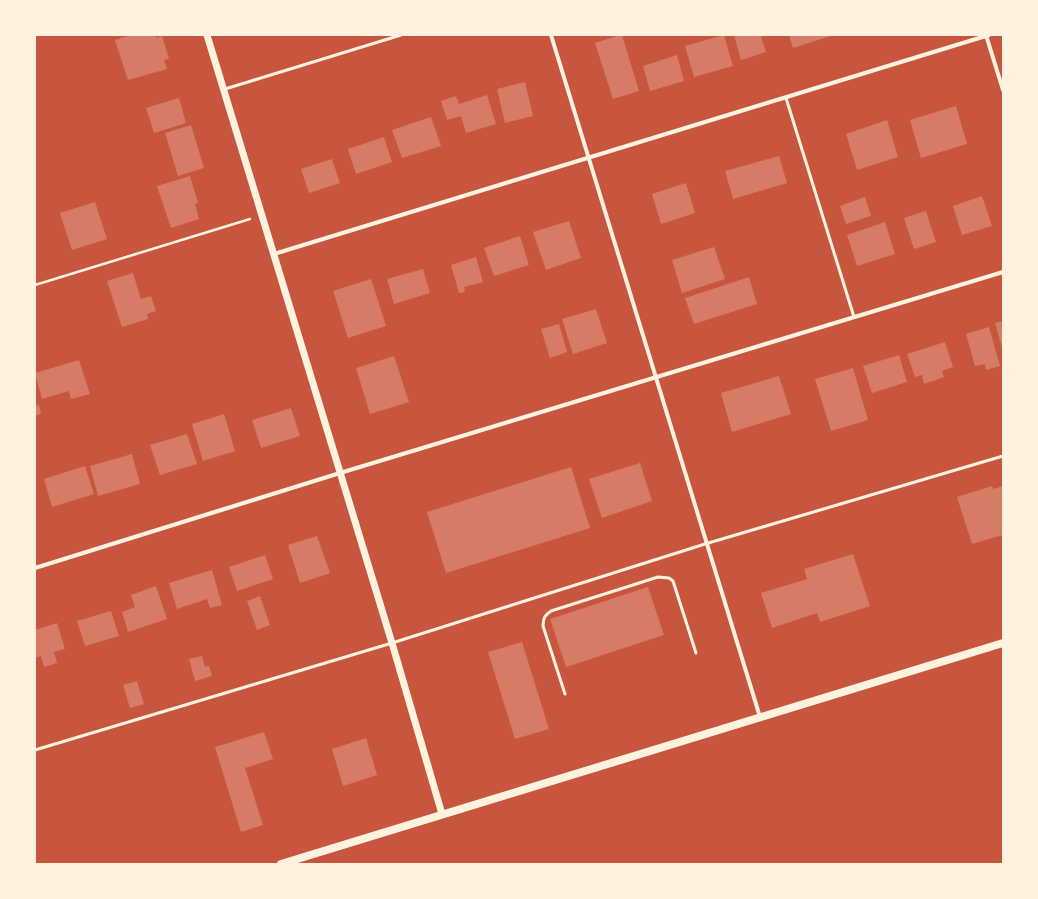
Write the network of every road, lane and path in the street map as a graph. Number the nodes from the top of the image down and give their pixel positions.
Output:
1 (207, 35) edge
2 (401, 35) edge
3 (551, 35) edge
4 (988, 35) edge
5 (223, 89) junction
6 (1003, 90) edge
7 (786, 98) junction
8 (590, 157) junction
9 (262, 216) junction
10 (274, 254) junction
11 (1003, 272) edge
12 (35, 285) edge
13 (854, 317) junction
14 (656, 377) junction
15 (1003, 456) edge
16 (340, 473) junction
17 (706, 544) junction
18 (35, 568) edge
19 (392, 643) junction
20 (1003, 643) edge
21 (696, 653) dead end
22 (565, 694) dead end
23 (760, 718) junction
24 (35, 750) edge
25 (442, 814) junction
26 (281, 864) edge

1 - 5 street
2 - 5 lane
3 - 8 street
4 - 6 street
4 - 7 street
5 - 9 street
7 - 8 street
7 - 13 lane
8 - 10 street
8 - 14 street
9 - 10 street
9 - 12 path
10 - 16 street
11 - 13 street
13 - 14 street
14 - 16 street
14 - 17 street
15 - 17 lane
16 - 18 street
16 - 19 street
17 - 19 lane
17 - 23 street
19 - 24 lane
19 - 25 street
20 - 23 main road
21 - 22 lane
23 - 25 main road
25 - 26 main road

